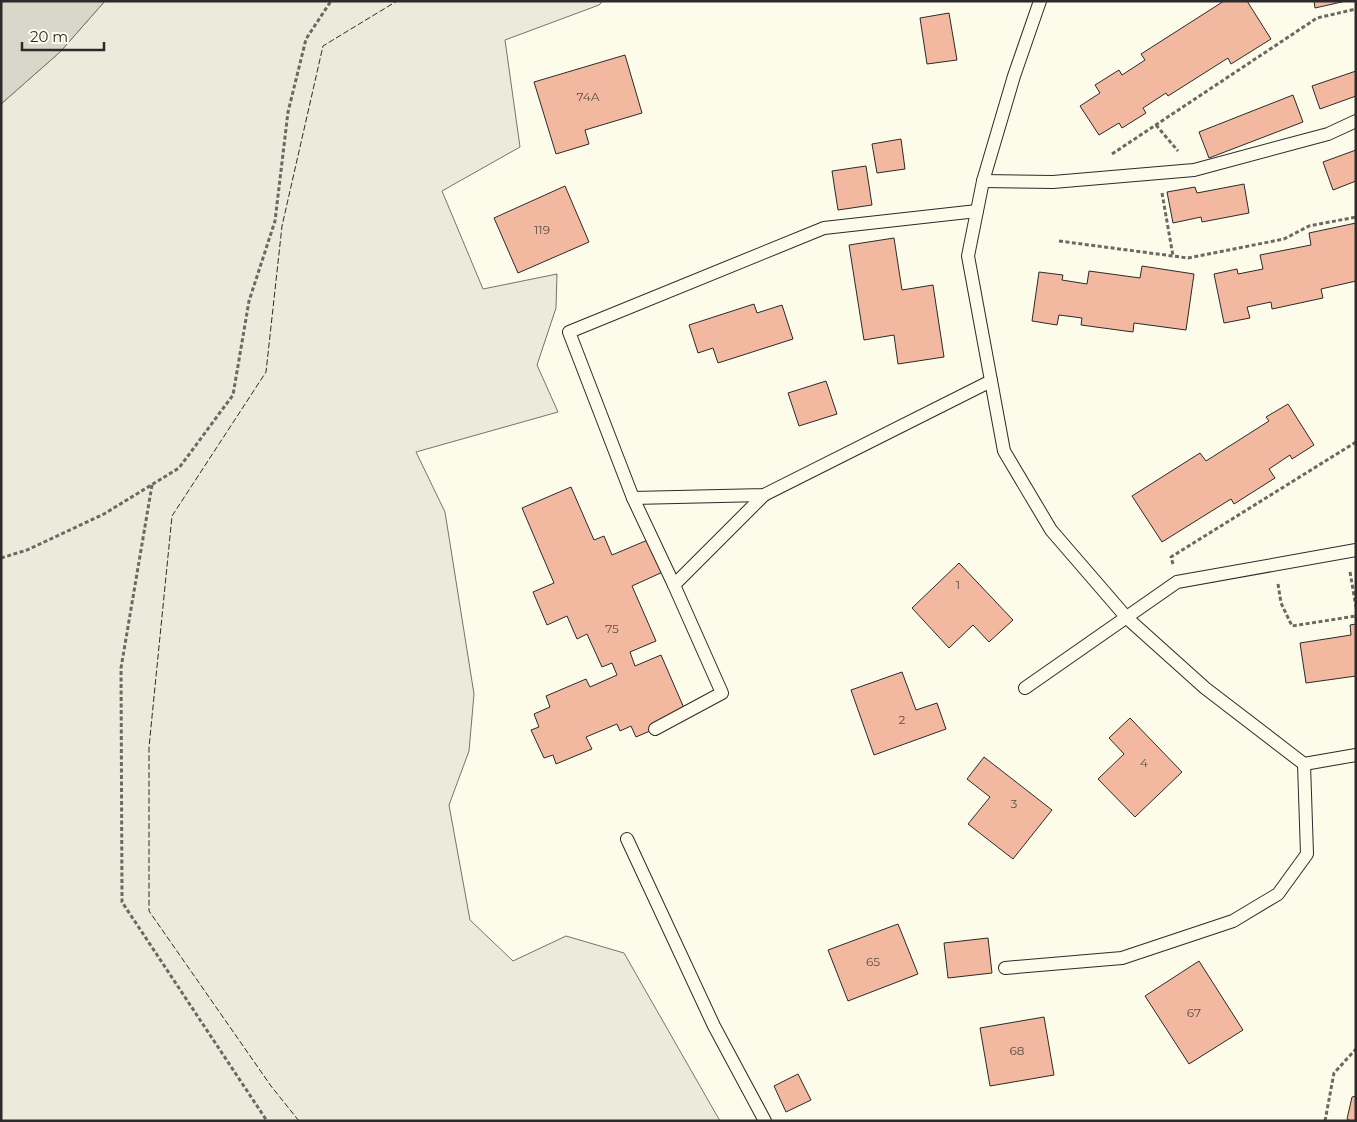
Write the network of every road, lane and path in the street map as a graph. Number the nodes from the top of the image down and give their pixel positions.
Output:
1 (331, 1) edge
2 (1040, 1) edge
3 (1356, 9) edge
4 (1356, 122) edge
5 (1156, 125) junction
6 (1112, 154) dead end
7 (1194, 170) junction
8 (1158, 173) junction
9 (983, 181) junction
10 (977, 211) junction
11 (1356, 217) edge
12 (1059, 241) dead end
13 (1172, 256) junction
14 (991, 381) junction
15 (1356, 442) edge
16 (152, 484) junction
17 (764, 495) junction
18 (633, 498) junction
19 (1351, 551) edge
20 (1, 558) edge
21 (1275, 565) junction
22 (1177, 582) junction
23 (674, 585) junction
24 (1356, 607) edge
25 (1356, 616) edge
26 (1127, 618) junction
27 (1025, 688) dead end
28 (655, 729) dead end
29 (1356, 756) edge
30 (1304, 764) junction
31 (627, 839) dead end
32 (1005, 968) dead end
33 (1356, 1049) edge
34 (267, 1121) edge
35 (765, 1121) edge
36 (1326, 1121) edge

1 - 16 path
2 - 9 lane
3 - 5 path
4 - 7 lane
5 - 6 path
5 - 7 path
7 - 8 lane
8 - 9 lane
8 - 13 path
9 - 10 lane
10 - 14 lane
10 - 18 lane
11 - 13 path
12 - 13 path
14 - 17 lane
14 - 26 lane
15 - 22 path
16 - 20 path
16 - 34 path
17 - 18 lane
17 - 23 lane
18 - 23 lane
19 - 21 lane
19 - 24 path
21 - 22 lane
21 - 25 path
22 - 26 lane
23 - 28 lane
26 - 27 lane
26 - 30 lane
29 - 30 lane
30 - 32 lane
31 - 35 lane
33 - 36 path

